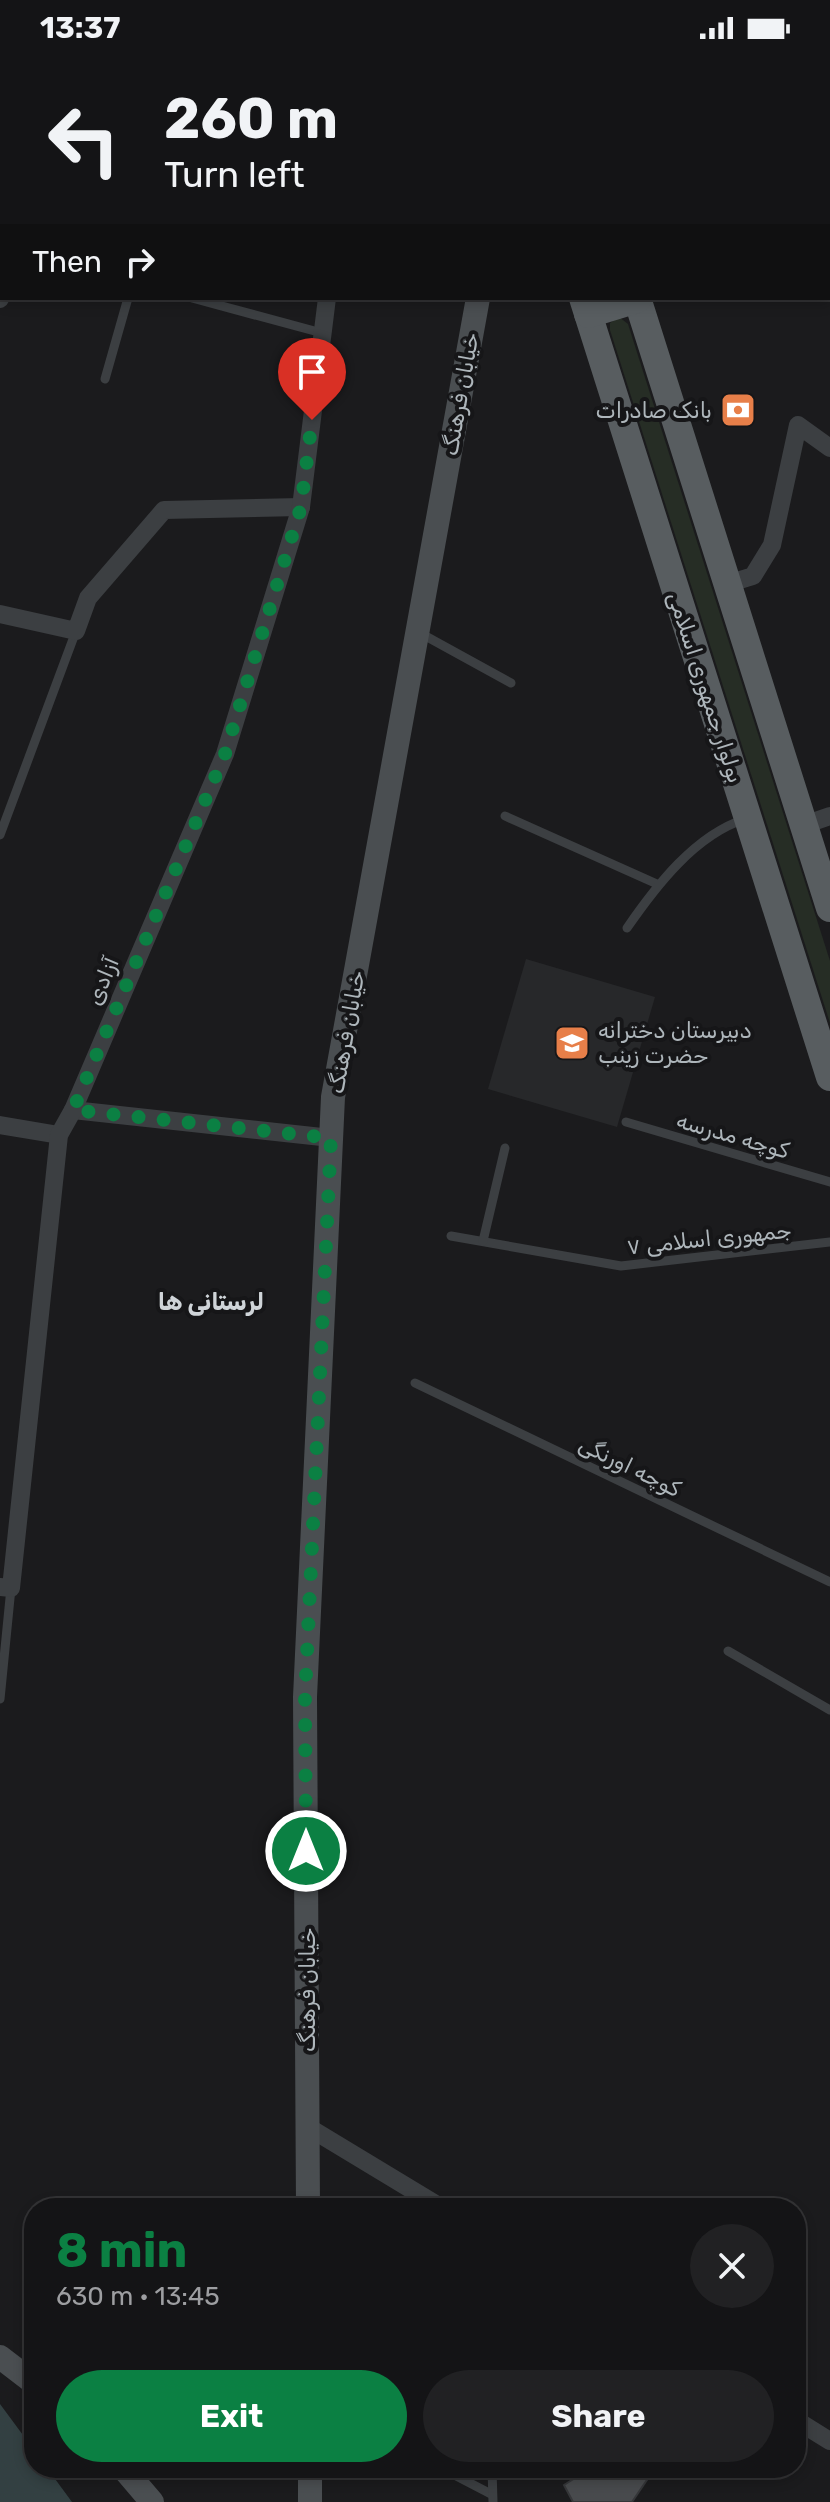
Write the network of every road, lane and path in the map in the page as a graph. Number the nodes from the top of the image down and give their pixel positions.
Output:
1 (127, 300) edge
2 (199, 300) edge
3 (327, 300) edge
4 (478, 300) edge
5 (624, 300) edge
6 (638, 300) edge
7 (585, 306) edge
8 (322, 333) junction
9 (105, 379) dead end
10 (830, 448) edge
11 (301, 507) junction
12 (727, 584) junction
13 (0, 614) edge
14 (76, 631) junction
15 (417, 632) junction
16 (511, 683) dead end
17 (505, 816) dead end
18 (748, 818) junction
19 (817, 821) edge
20 (0, 835) edge
21 (657, 884) junction
22 (830, 908) edge
23 (627, 928) dead end
24 (830, 1077) edge
25 (73, 1110) junction
26 (626, 1122) dead end
27 (0, 1125) edge
28 (59, 1135) junction
29 (331, 1138) junction
30 (505, 1148) dead end
31 (830, 1182) edge
32 (451, 1236) dead end
33 (483, 1241) junction
34 (830, 1242) edge
35 (415, 1383) dead end
36 (830, 1582) edge
37 (6, 1588) edge
38 (728, 1651) dead end
39 (0, 1699) edge
40 (830, 1710) edge
41 (308, 2127) junction
42 (308, 2198) edge
43 (425, 2198) edge
44 (0, 2357) edge
45 (24, 2375) edge
46 (806, 2426) edge
47 (830, 2441) edge
48 (132, 2478) edge
49 (310, 2478) edge
50 (458, 2478) edge
51 (492, 2498) edge
52 (152, 2502) edge
53 (310, 2502) edge

1 - 9 lane
2 - 8 lane
3 - 8 street, آزادی
4 - 15 street, خیابان فرهنگ
5 - 7 main road
6 - 12 main road
7 - 18 main road, بولوار جمهوری اسلامی
8 - 11 street, آزادی
10 - 12 street
11 - 14 street
11 - 25 street, آزادی
12 - 19 main road
13 - 14 street
14 - 20 lane
15 - 16 lane
15 - 29 street, خیابان فرهنگ
17 - 21 lane
18 - 21 lane
18 - 24 main road, بولوار جمهوری اسلامی
19 - 22 main road
21 - 23 lane
25 - 28 street, آزادی
25 - 29 street
26 - 31 lane, کوچه مدرسه
27 - 28 street
28 - 37 street, آزادی
29 - 41 street, خیابان فرهنگ
30 - 33 lane
32 - 33 lane, جمهوری اسلامی ۷
33 - 34 lane, جمهوری اسلامی ۷
35 - 36 lane, کوچه اورنگی
37 - 39 lane, آزادی
38 - 40 lane
41 - 42 street, خیابان فرهنگ
41 - 43 street
44 - 45 street
46 - 47 street
48 - 52 street
49 - 53 street
50 - 51 lane

